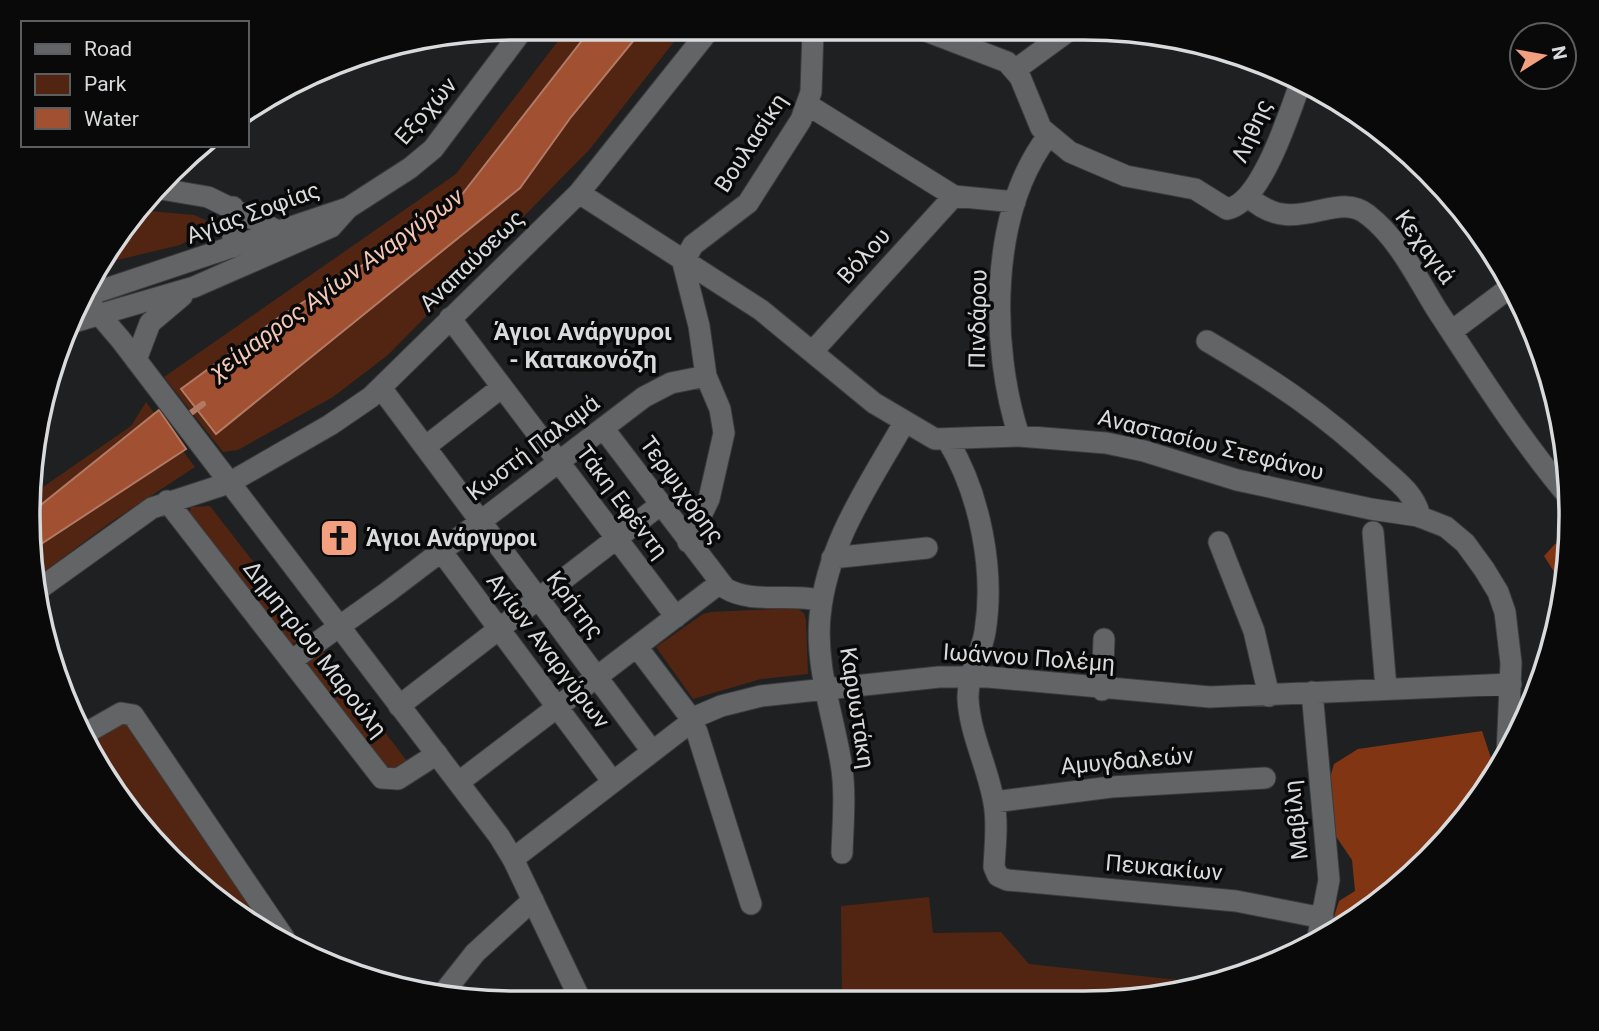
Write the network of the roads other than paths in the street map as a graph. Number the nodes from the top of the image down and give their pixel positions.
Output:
1 (515, 40) edge
2 (701, 40) edge
3 (813, 40) edge
4 (950, 40) edge
5 (1056, 40) edge
6 (1015, 70) junction
7 (1297, 91) edge
8 (808, 105) junction
9 (1048, 135) junction
10 (169, 190) edge
11 (579, 193) junction
12 (954, 196) junction
13 (1249, 197) junction
14 (1015, 202) junction
15 (233, 207) junction
16 (348, 208) junction
17 (278, 231) junction
18 (316, 236) junction
19 (233, 247) junction
20 (684, 260) junction
21 (194, 288) junction
22 (1503, 293) edge
23 (95, 294) edge
24 (91, 302) edge
25 (100, 315) junction
26 (450, 318) junction
27 (82, 320) edge
28 (1452, 331) junction
29 (1207, 341) dead end
30 (813, 351) junction
31 (136, 360) junction
32 (706, 376) junction
33 (502, 387) junction
34 (381, 388) junction
35 (904, 423) junction
36 (603, 428) junction
37 (1019, 436) junction
38 (948, 441) junction
39 (425, 447) junction
40 (558, 461) junction
41 (1558, 482) edge
42 (229, 483) junction
43 (167, 501) junction
44 (660, 505) junction
45 (1420, 517) junction
46 (480, 521) junction
47 (1373, 532) dead end
48 (617, 538) junction
49 (688, 542) junction
50 (1219, 542) dead end
51 (927, 548) dead end
52 (441, 551) junction
53 (832, 558) junction
54 (719, 583) junction
55 (45, 584) edge
56 (538, 599) junction
57 (822, 601) junction
58 (676, 617) junction
59 (339, 626) junction
60 (499, 629) junction
61 (1104, 639) dead end
62 (637, 646) junction
63 (291, 661) junction
64 (971, 676) junction
65 (597, 677) junction
66 (1511, 684) junction
67 (1386, 688) junction
68 (824, 689) junction
69 (1102, 690) junction
70 (1312, 692) junction
71 (1269, 696) junction
72 (399, 706) junction
73 (557, 707) junction
74 (691, 721) junction
75 (91, 730) edge
76 (1507, 731) edge
77 (652, 751) junction
78 (437, 754) junction
79 (1265, 778) dead end
80 (459, 782) junction
81 (613, 782) junction
82 (994, 802) junction
83 (842, 853) dead end
84 (513, 859) junction
85 (533, 900) junction
86 (751, 904) dead end
87 (1323, 918) junction
88 (276, 926) edge
89 (1321, 927) edge
90 (449, 986) edge
91 (576, 991) edge

1 - 16 street, Εξοχών
2 - 11 street, Αναπαύσεως
3 - 8 street, Βουλασίκη
4 - 6 street
5 - 6 street
6 - 9 street
7 - 13 street, Λήθης
8 - 12 street
8 - 20 street, Βουλασίκη
9 - 13 street
9 - 14 street, Πινδάρου
10 - 15 street
11 - 20 street, Αναστασίου Στεφάνου
11 - 26 street, Αναπαύσεως
12 - 14 street
12 - 30 street, Βόλου
13 - 28 street, Κεχαγιά
14 - 37 street, Πινδάρου
15 - 17 street
15 - 19 street
16 - 17 street, Αγίας Σοφίας
16 - 18 street, Αγίας Σοφίας
17 - 18 street
17 - 19 street, Αγίας Σοφίας
18 - 21 street, Αγίας Σοφίας
19 - 23 street, Αγίας Σοφίας
20 - 30 street, Αναστασίου Στεφάνου
20 - 32 street
21 - 25 street, Αγίας Σοφίας
21 - 31 street
22 - 28 street
24 - 25 street
25 - 27 street, Αγίας Σοφίας
25 - 31 street
26 - 33 street, Τάκη Εφέντη
26 - 34 street, Αναπαύσεως
28 - 41 street, Κεχαγιά
29 - 45 street
30 - 35 street, Αναστασίου Στεφάνου
31 - 42 street, Δημητρίου Μαρούλη
32 - 36 street, Κωστή Παλαμά
32 - 49 street
33 - 39 street
33 - 40 street, Τάκη Εφέντη
34 - 39 street, Κρήτης
34 - 42 street, Αναπαύσεως
35 - 38 street, Αναστασίου Στεφάνου
35 - 53 street, Καρυωτάκη
36 - 40 street, Κωστή Παλαμά
36 - 44 street, Τερψιχόρης
37 - 38 street, Αναστασίου Στεφάνου
37 - 45 street, Αναστασίου Στεφάνου
38 - 64 street
39 - 46 street, Κρήτης
40 - 46 street, Κωστή Παλαμά
40 - 48 street, Τάκη Εφέντη
42 - 43 street, Αναπαύσεως
42 - 59 street, Δημητρίου Μαρούλη
43 - 55 street, Αναπαύσεως
43 - 63 street, Δημητρίου Μαρούλη
44 - 48 street
44 - 49 street, Τερψιχόρης
45 - 66 street, Αναστασίου Στεφάνου
46 - 52 street, Κωστή Παλαμά
46 - 56 street, Κρήτης
47 - 67 street
48 - 56 street
48 - 58 street, Τάκη Εφέντη
49 - 54 street, Τερψιχόρης
50 - 71 street
51 - 53 street
52 - 59 street, Κωστή Παλαμά
52 - 60 street, Αγίων Αναργύρων
53 - 57 street, Καρυωτάκη
54 - 57 street
54 - 58 street
56 - 60 street
56 - 65 street, Κρήτης
57 - 68 street, Καρυωτάκη
58 - 62 street
59 - 63 street, Κωστή Παλαμά
59 - 72 street, Δημητρίου Μαρούλη
60 - 72 street
60 - 73 street, Αγίων Αναργύρων
61 - 69 street
62 - 65 street
62 - 74 street
63 - 78 street, Δημητρίου Μαρούλη
64 - 68 street, Ιωάννου Πολέμη
64 - 69 street, Ιωάννου Πολέμη
64 - 82 street
65 - 73 street
65 - 77 street, Κρήτης
66 - 67 street, Ιωάννου Πολέμη
66 - 76 street, Αναστασίου Στεφάνου
67 - 70 street, Ιωάννου Πολέμη
68 - 74 street, Ιωάννου Πολέμη
68 - 83 street, Καρυωτάκη
69 - 71 street, Ιωάννου Πολέμη
70 - 71 street, Ιωάννου Πολέμη
70 - 87 street, Μαβίλη
72 - 78 street, Δημητρίου Μαρούλη
73 - 80 street
73 - 81 street, Αγίων Αναργύρων
74 - 77 street, Ιωάννου Πολέμη
74 - 86 street
75 - 88 street
77 - 81 street, Ιωάννου Πολέμη
78 - 80 street, Δημητρίου Μαρούλη
79 - 82 street, Αμυγδαλεών
80 - 84 street, Δημητρίου Μαρούλη
81 - 84 street, Ιωάννου Πολέμη
82 - 87 street, Πευκακίων
84 - 85 street, Δημητρίου Μαρούλη
85 - 90 street
85 - 91 street, Δημητρίου Μαρούλη
87 - 89 street, Μαβίλη

